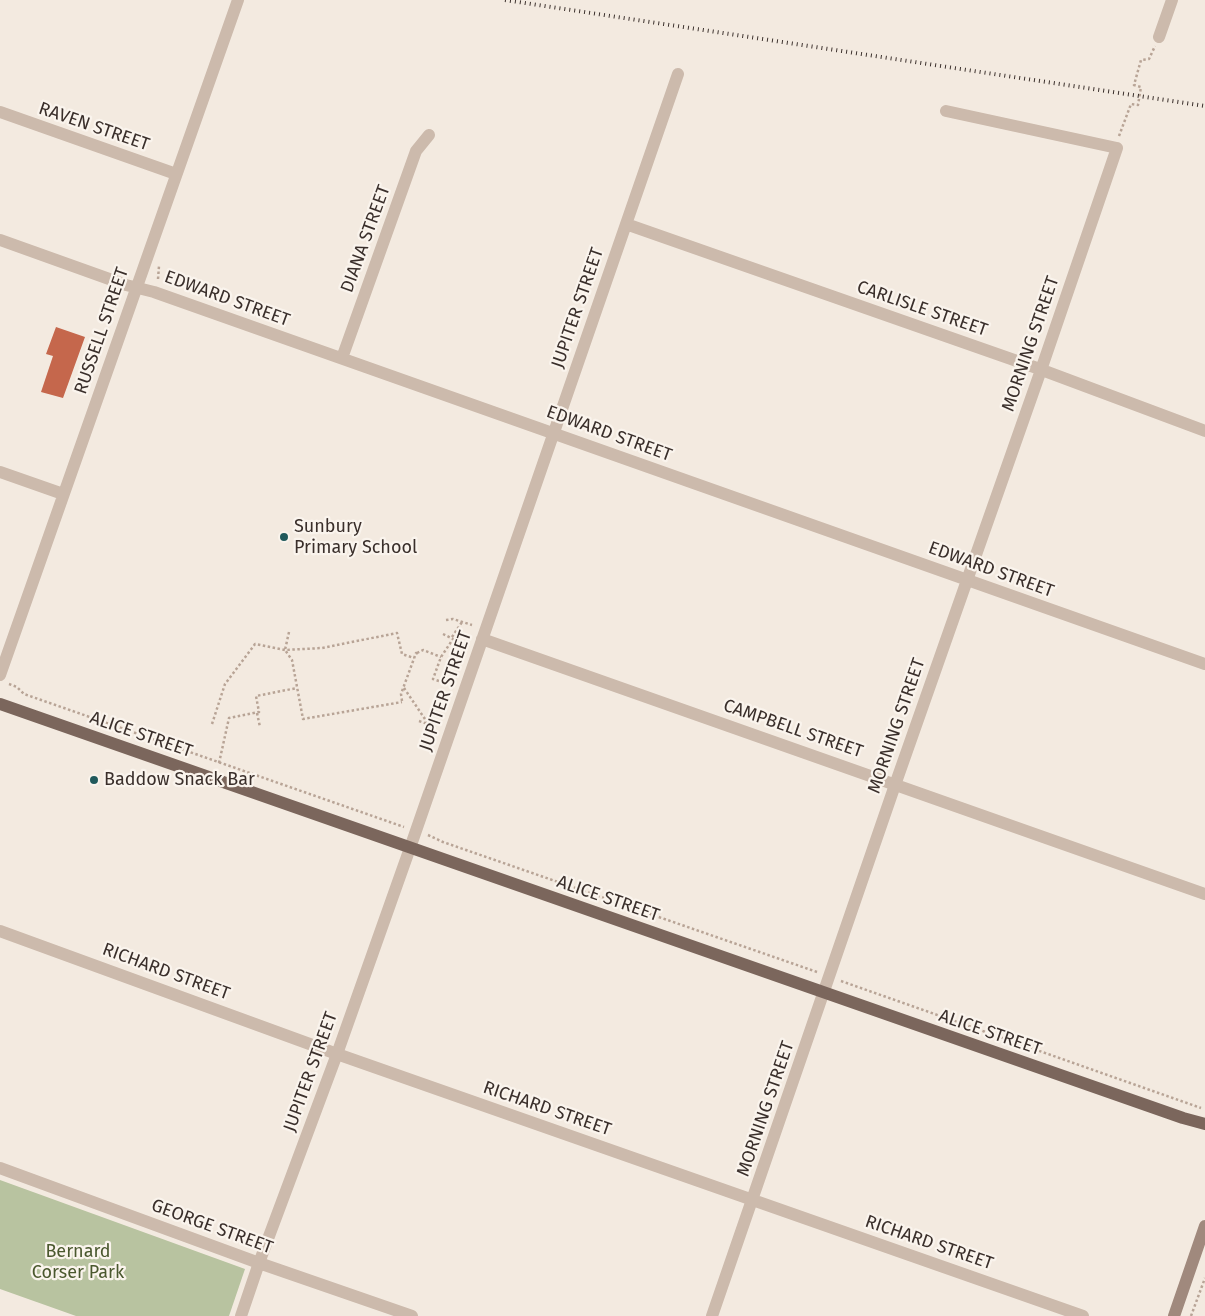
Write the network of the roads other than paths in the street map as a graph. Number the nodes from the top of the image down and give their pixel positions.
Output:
1 (238, 0) edge
2 (1172, 0) edge
3 (1158, 37) road end
4 (678, 74) dead end
5 (946, 111) dead end
6 (0, 112) edge
7 (429, 135) dead end
8 (176, 174) junction
9 (626, 224) junction
10 (0, 240) edge
11 (136, 287) junction
12 (342, 358) junction
13 (1041, 370) junction
14 (1205, 431) edge
15 (554, 433) junction
16 (0, 472) edge
17 (63, 494) junction
18 (967, 580) junction
19 (482, 639) junction
20 (1205, 664) edge
21 (0, 675) edge
22 (0, 704) edge
23 (895, 785) junction
24 (410, 848) junction
25 (1205, 894) edge
26 (0, 931) edge
27 (824, 993) junction
28 (337, 1054) junction
29 (1205, 1124) edge
30 (0, 1168) edge
31 (753, 1200) junction
32 (1205, 1226) edge
33 (259, 1263) junction
34 (241, 1316) edge
35 (412, 1316) edge
36 (712, 1316) edge
37 (1083, 1316) edge
38 (1174, 1316) edge

1 - 8 street, RUSSELL STREET
2 - 3 street
4 - 9 street, JUPITER STREET
5 - 13 street, MORNING STREET
6 - 8 street, RAVEN STREET
7 - 12 street, DIANA STREET
8 - 11 street, RUSSELL STREET
9 - 13 street, CARLISLE STREET
9 - 15 street, JUPITER STREET
10 - 11 street, EDWARD STREET
11 - 12 street, EDWARD STREET
11 - 17 street, RUSSELL STREET
12 - 15 street, EDWARD STREET
13 - 14 street, CARLISLE STREET
13 - 18 street, MORNING STREET
15 - 18 street, EDWARD STREET
15 - 19 street, JUPITER STREET
16 - 17 street
17 - 21 street, RUSSELL STREET
18 - 20 street, EDWARD STREET
18 - 23 street, MORNING STREET
19 - 23 street, CAMPBELL STREET
19 - 24 street, JUPITER STREET
22 - 24 main road, ALICE STREET
23 - 25 street, CAMPBELL STREET
23 - 27 street, MORNING STREET
24 - 27 main road, ALICE STREET
24 - 28 street, JUPITER STREET
26 - 28 street, RICHARD STREET
27 - 29 main road, ALICE STREET
27 - 31 street, MORNING STREET
28 - 31 street, RICHARD STREET
28 - 33 street, JUPITER STREET
30 - 33 street, GEORGE STREET
31 - 36 street, MORNING STREET
31 - 37 street, RICHARD STREET
32 - 38 street
33 - 34 street, JUPITER STREET
33 - 35 street, GEORGE STREET

